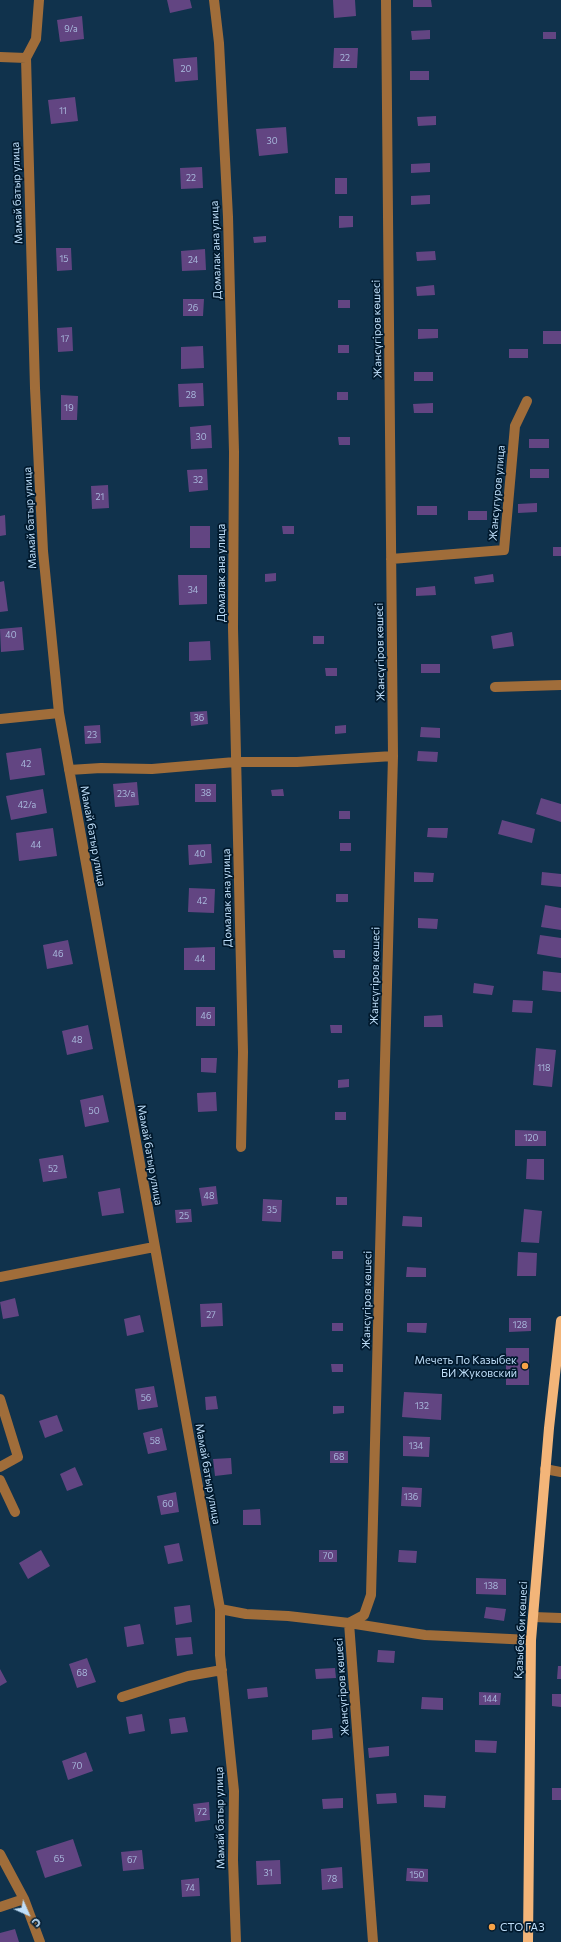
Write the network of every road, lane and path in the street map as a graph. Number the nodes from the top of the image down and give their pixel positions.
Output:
1 (39, 0) edge
2 (214, 0) edge
3 (386, 0) edge
4 (0, 57) edge
5 (26, 58) junction
6 (527, 401) dead end
7 (391, 559) junction
8 (561, 685) edge
9 (495, 687) dead end
10 (59, 713) junction
11 (0, 719) edge
12 (393, 756) junction
13 (235, 762) junction
14 (68, 770) junction
15 (241, 1147) dead end
16 (154, 1247) junction
17 (0, 1277) edge
18 (561, 1321) edge
19 (558, 1378) edge
20 (0, 1399) edge
21 (0, 1467) edge
22 (545, 1469) junction
23 (561, 1472) edge
24 (0, 1480) edge
25 (15, 1512) dead end
26 (220, 1609) junction
27 (533, 1617) junction
28 (561, 1618) edge
29 (349, 1623) junction
30 (531, 1640) junction
31 (222, 1670) junction
32 (122, 1697) dead end
33 (0, 1854) edge
34 (24, 1900) junction
35 (0, 1907) edge
36 (40, 1942) edge
37 (236, 1942) edge
38 (373, 1942) edge
39 (528, 1942) edge

1 - 5 street
2 - 13 street, Домалак ана улица
3 - 7 street, Жансүгіров көшесі
4 - 5 street
5 - 10 street, Мамай батыр улица
6 - 7 street, Жансугуров улица
7 - 12 street, Жансүгіров көшесі
8 - 9 street
10 - 11 street
10 - 14 street, Мамай батыр улица
12 - 13 street
12 - 29 street, Жансүгіров көшесі
13 - 14 street
13 - 15 street, Домалак ана улица
14 - 16 street, Мамай батыр улица
16 - 17 street
16 - 26 street, Мамай батыр улица
18 - 19 main road, Қазыбек би көшесі
19 - 22 main road, Қазыбек би көшесі
20 - 21 street
22 - 23 street
22 - 27 main road, Қазыбек би көшесі
24 - 25 street
26 - 29 street
26 - 31 street, Мамай батыр улица
27 - 28 street
27 - 30 main road, Қазыбек би көшесі
29 - 30 street
29 - 38 street, Жансүгіров көшесі
30 - 39 main road, Қазыбек би көшесі
31 - 32 street
31 - 37 street, Мамай батыр улица
33 - 34 street
34 - 35 street
34 - 36 street

